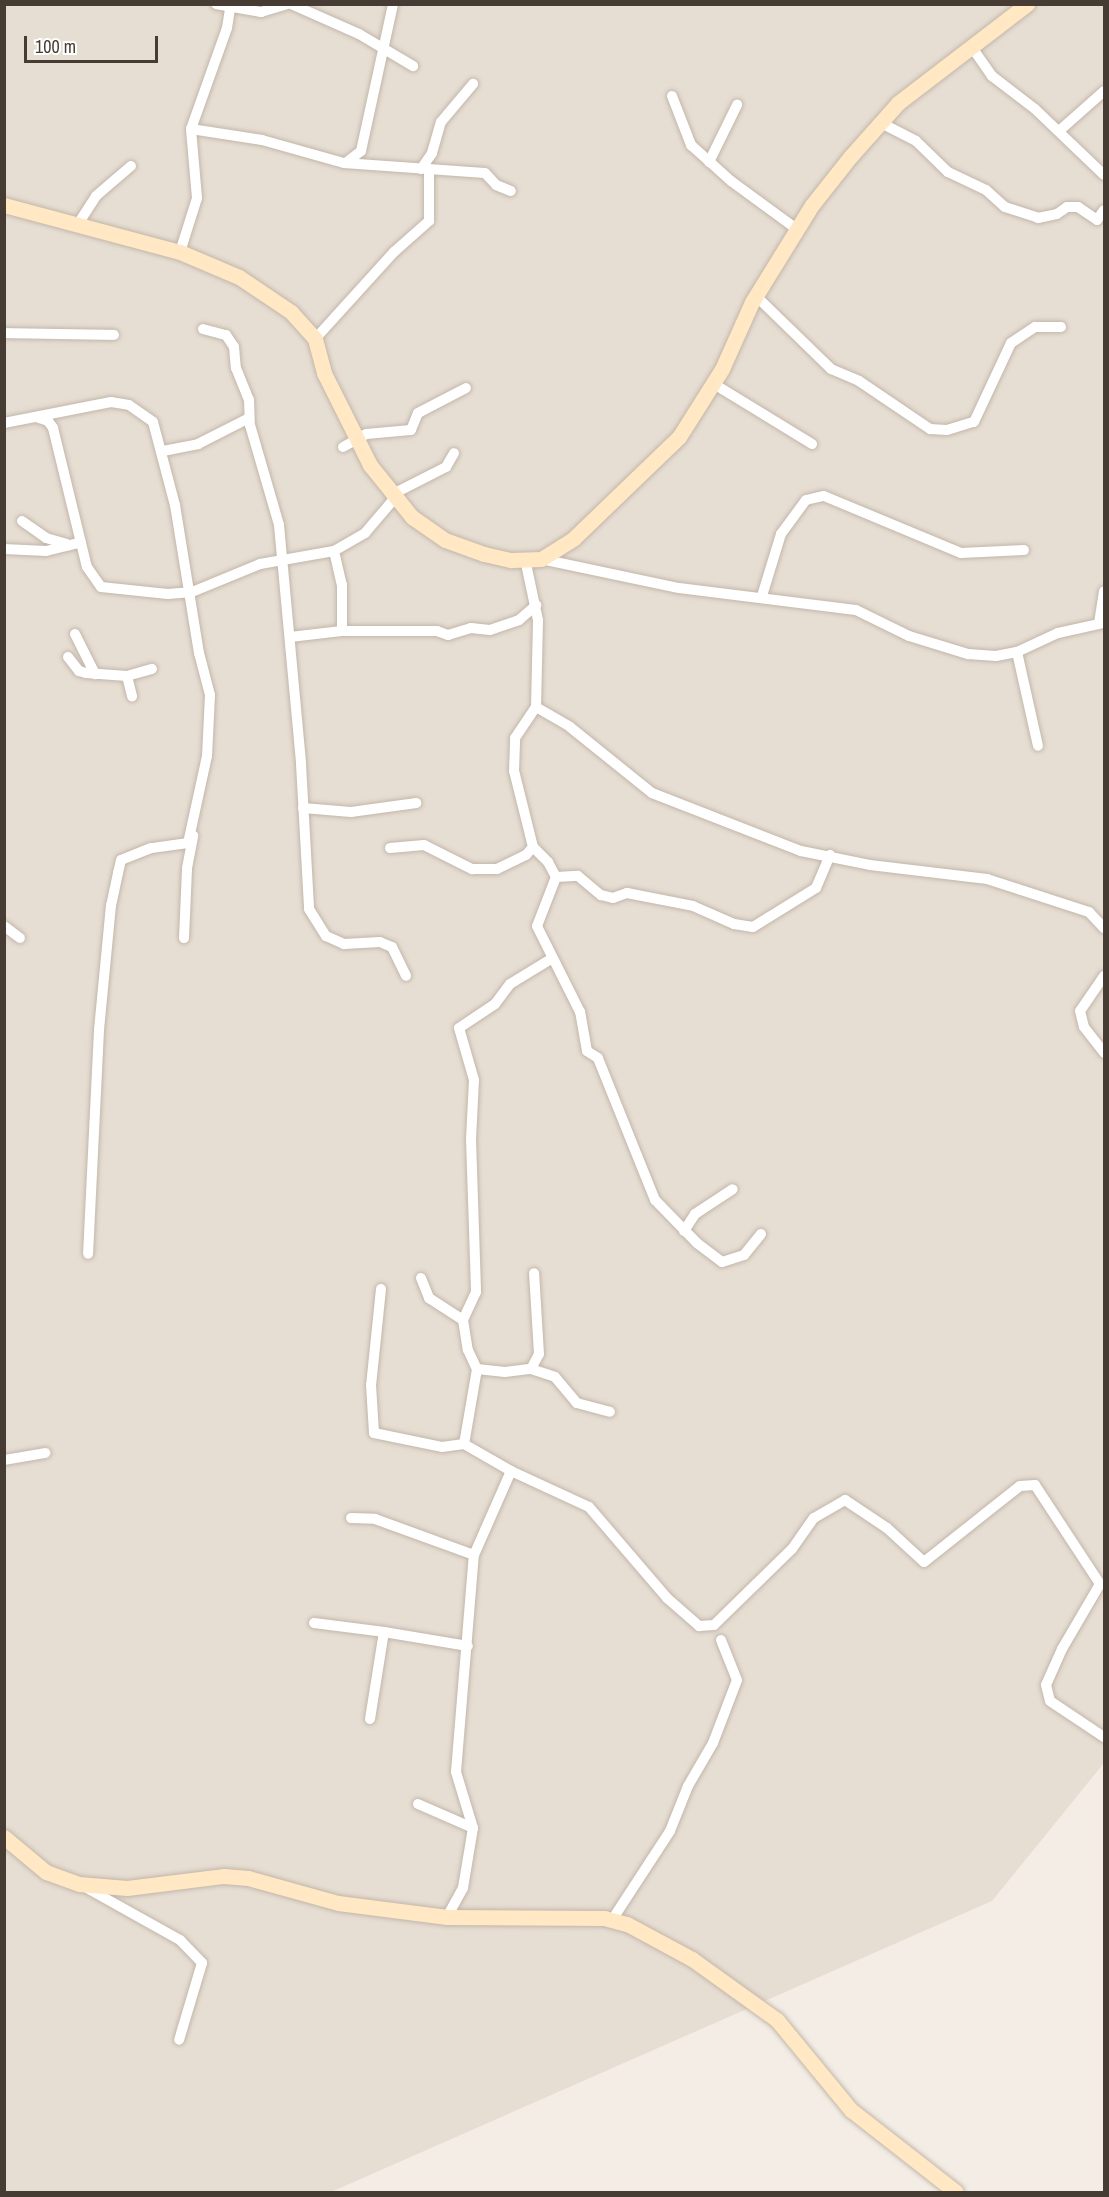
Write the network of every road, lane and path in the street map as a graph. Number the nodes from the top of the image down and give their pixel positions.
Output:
1 (216, 4) edge
2 (289, 4) edge
3 (393, 4) edge
4 (1027, 4) edge
5 (231, 7) edge
6 (382, 46) junction
7 (970, 46) junction
8 (413, 66) dead end
9 (473, 84) dead end
10 (1104, 91) edge
11 (672, 96) dead end
12 (737, 105) dead end
13 (881, 123) junction
14 (191, 129) junction
15 (1059, 131) junction
16 (709, 162) junction
17 (344, 164) junction
18 (131, 166) dead end
19 (425, 169) junction
20 (1104, 175) edge
21 (511, 191) dead end
22 (4, 205) edge
23 (1104, 210) edge
24 (78, 224) junction
25 (798, 230) junction
26 (180, 252) junction
27 (756, 296) junction
28 (1061, 327) dead end
29 (203, 329) dead end
30 (4, 333) edge
31 (114, 335) dead end
32 (315, 339) junction
33 (714, 384) junction
34 (466, 388) dead end
35 (36, 417) junction
36 (249, 418) junction
37 (4, 423) edge
38 (349, 443) junction
39 (812, 444) dead end
40 (163, 451) dead end
41 (454, 453) dead end
42 (393, 497) junction
43 (22, 521) dead end
44 (81, 542) junction
45 (67, 544) junction
46 (4, 549) edge
47 (1024, 550) dead end
48 (334, 551) junction
49 (280, 559) junction
50 (525, 559) junction
51 (541, 559) junction
52 (1104, 591) edge
53 (192, 592) junction
54 (762, 596) junction
55 (536, 605) junction
56 (1102, 623) edge
57 (342, 631) junction
58 (75, 634) dead end
59 (290, 637) junction
60 (1017, 652) junction
61 (68, 657) dead end
62 (152, 669) dead end
63 (95, 674) junction
64 (127, 676) junction
65 (132, 696) dead end
66 (536, 707) junction
67 (1038, 746) dead end
68 (416, 803) dead end
69 (303, 808) junction
70 (194, 830) junction
71 (532, 847) junction
72 (390, 848) dead end
73 (830, 855) junction
74 (556, 877) junction
75 (4, 926) edge
76 (1104, 928) edge
77 (20, 938) dead end
78 (184, 938) dead end
79 (551, 959) junction
80 (406, 976) dead end
81 (1104, 976) edge
82 (1104, 1053) edge
83 (733, 1189) dead end
84 (684, 1231) junction
85 (761, 1234) dead end
86 (88, 1254) dead end
87 (534, 1273) dead end
88 (421, 1278) dead end
89 (381, 1289) dead end
90 (463, 1320) junction
91 (477, 1369) junction
92 (531, 1369) junction
93 (610, 1412) dead end
94 (464, 1444) junction
95 (45, 1453) dead end
96 (4, 1460) edge
97 (511, 1470) junction
98 (351, 1518) dead end
99 (474, 1556) junction
100 (1102, 1583) edge
101 (314, 1623) dead end
102 (384, 1632) junction
103 (721, 1640) dead end
104 (468, 1646) junction
105 (370, 1719) dead end
106 (1104, 1737) edge
107 (418, 1804) dead end
108 (473, 1828) junction
109 (4, 1837) edge
110 (79, 1884) junction
111 (447, 1917) junction
112 (612, 1920) junction
113 (179, 2040) dead end
114 (956, 2193) edge

1 - 5 street
2 - 5 street
2 - 6 street
3 - 6 street
4 - 7 street
5 - 14 street
6 - 8 street
6 - 17 street
7 - 13 street
7 - 15 street
9 - 19 street
10 - 15 street
11 - 16 street
12 - 16 street
13 - 23 street
13 - 25 street
14 - 17 street
14 - 26 street
15 - 20 street
16 - 25 street
17 - 19 street
18 - 24 street
19 - 21 street
19 - 32 street
22 - 24 street
24 - 26 street
25 - 27 street
26 - 32 street
27 - 28 street
27 - 33 street
29 - 36 street
30 - 31 street
32 - 38 street
33 - 39 street
33 - 51 street
34 - 38 street
35 - 37 street
35 - 44 street
35 - 53 street
36 - 40 street
36 - 49 street
38 - 42 street
41 - 42 street
42 - 48 street
42 - 50 street
43 - 45 street
44 - 45 street
44 - 53 street
45 - 46 street
47 - 54 street
48 - 49 street
48 - 57 street
49 - 53 street
49 - 59 street
50 - 51 street
50 - 55 street
51 - 54 street
52 - 56 street
53 - 70 street
54 - 60 street
55 - 57 street
55 - 66 street
56 - 60 street
57 - 59 street
58 - 63 street
59 - 69 street
60 - 67 street
61 - 63 street
62 - 64 street
63 - 64 street
64 - 65 street
66 - 71 street
66 - 73 street
68 - 69 street
69 - 80 street
70 - 78 street
70 - 86 street
71 - 72 street
71 - 74 street
73 - 74 street
73 - 76 street
74 - 79 street
75 - 77 street
79 - 84 street
79 - 90 street
81 - 82 street
83 - 84 street
84 - 85 street
87 - 92 street
88 - 90 street
89 - 94 street
90 - 91 street
91 - 92 street
91 - 94 street
92 - 93 street
94 - 97 street
95 - 96 street
97 - 99 street
97 - 100 street
98 - 99 street
99 - 104 street
100 - 106 street
101 - 102 street
102 - 104 street
102 - 105 street
103 - 112 street
104 - 108 street
107 - 108 street
108 - 111 street
109 - 110 street
110 - 111 street
110 - 113 street
111 - 112 street
112 - 114 street

